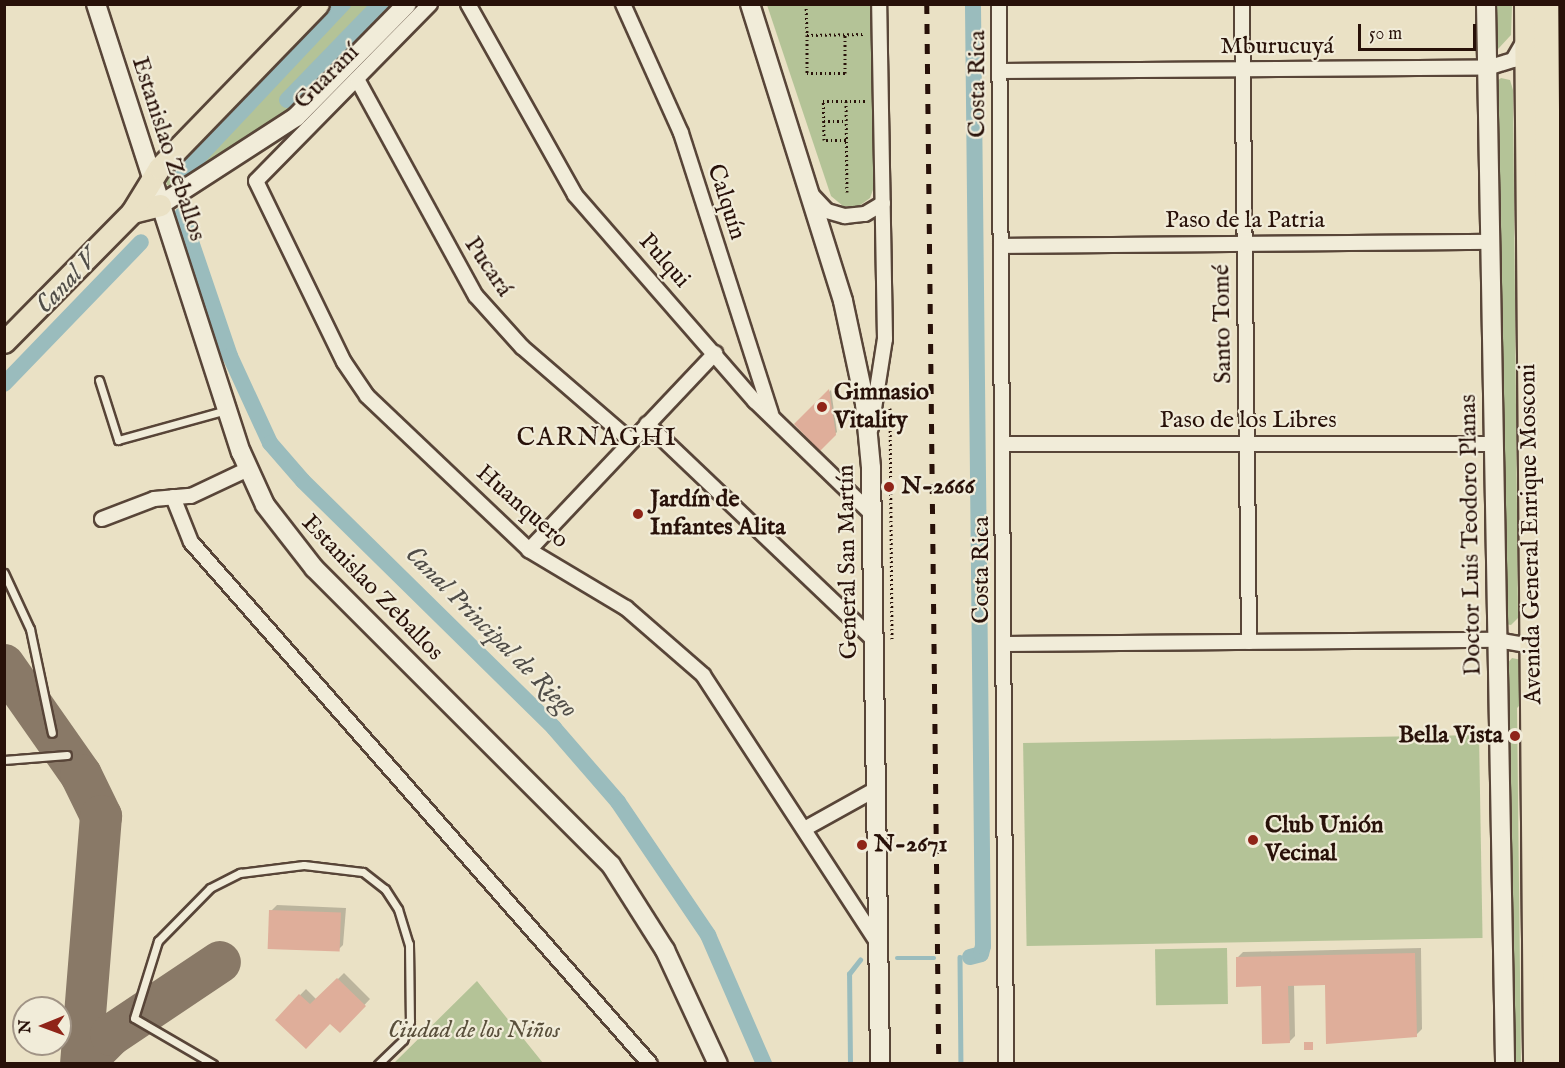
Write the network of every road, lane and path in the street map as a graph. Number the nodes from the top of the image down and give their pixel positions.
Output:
1 (96, 4) edge
2 (318, 4) edge
3 (407, 4) edge
4 (430, 4) edge
5 (468, 4) edge
6 (623, 4) edge
7 (750, 4) edge
8 (806, 4) edge
9 (879, 4) edge
10 (999, 4) edge
11 (1242, 4) edge
12 (1486, 4) edge
13 (1546, 4) edge
14 (1527, 14) edge
15 (845, 34) junction
16 (867, 34) dead end
17 (807, 35) junction
18 (1487, 68) junction
19 (1242, 70) junction
20 (1000, 71) junction
21 (357, 79) junction
22 (846, 101) junction
23 (867, 101) dead end
24 (823, 121) junction
25 (846, 121) junction
26 (846, 140) junction
27 (152, 177) junction
28 (256, 181) joint
29 (847, 192) dead end
30 (811, 194) junction
31 (883, 202) junction
32 (160, 205) junction
33 (132, 212) junction
34 (1490, 242) junction
35 (1244, 244) junction
36 (1001, 246) junction
37 (4, 342) edge
38 (715, 353) junction
39 (99, 380) dead end
40 (227, 410) junction
41 (772, 419) junction
42 (647, 424) junction
43 (868, 436) junction
44 (631, 441) junction
45 (1003, 444) junction
46 (1247, 444) junction
47 (1493, 444) junction
48 (248, 469) junction
49 (173, 498) junction
50 (872, 514) junction
51 (102, 519) dead end
52 (529, 550) junction
53 (4, 573) edge
54 (874, 640) junction
55 (1497, 640) junction
56 (1248, 642) junction
57 (1005, 644) junction
58 (1548, 649) edge
59 (52, 733) dead end
60 (67, 755) dead end
61 (4, 760) edge
62 (876, 789) junction
63 (806, 828) junction
64 (878, 943) junction
65 (213, 1064) edge
66 (378, 1064) edge
67 (650, 1064) edge
68 (718, 1064) edge
69 (880, 1064) edge
70 (1006, 1064) edge
71 (1505, 1064) edge
72 (1536, 1064) edge
73 (1556, 1064) edge

1 - 27 street, Estanislao Zeballos
2 - 27 main road
3 - 32 street
4 - 21 street, Guaraní
5 - 38 street, Pulqui
6 - 41 street, Calquín
7 - 30 street, General San Martín
8 - 17 path
9 - 31 street
10 - 20 street, Costa Rica
11 - 19 street, Santo Tomé
12 - 18 street, Doctor Luis Teodoro Planas
13 - 58 highway, Avenida General Enrique Mosconi
14 - 18 street, Mburucuyá
14 - 58 highway, Avenida General Enrique Mosconi
15 - 16 path
15 - 17 path
15 - 17 path
18 - 19 street, Mburucuyá
18 - 34 street, Doctor Luis Teodoro Planas
19 - 20 street, Mburucuyá
19 - 35 street, Santo Tomé
20 - 36 street, Costa Rica
21 - 28 street, Guaraní
21 - 44 street, Pucará
22 - 23 path
22 - 24 path
22 - 25 path
24 - 25 path
24 - 26 path
25 - 26 path
26 - 29 path
27 - 32 street, Estanislao Zeballos
27 - 33 main road
28 - 52 street, Huanquero
30 - 31 street
30 - 43 street, General San Martín
31 - 43 street
32 - 33 main road
32 - 40 street, Estanislao Zeballos
33 - 37 main road
34 - 35 street, Paso de la Patria
34 - 47 street, Doctor Luis Teodoro Planas
35 - 36 street, Paso de la Patria
35 - 46 street, Santo Tomé
36 - 45 street, Costa Rica
38 - 41 street, Pulqui
38 - 42 street
39 - 40 lane
40 - 48 street, Estanislao Zeballos
41 - 50 street, Pulqui
42 - 44 street
42 - 54 street
43 - 50 street, General San Martín
44 - 52 street
45 - 46 street, Paso de los Libres
45 - 57 street, Costa Rica
46 - 47 street, Paso de los Libres
46 - 56 street, Santo Tomé
47 - 55 street, Doctor Luis Teodoro Planas
48 - 49 street
48 - 68 street, Estanislao Zeballos
49 - 51 street
49 - 67 street
50 - 54 street, General San Martín
52 - 63 street, Huanquero
53 - 59 lane
54 - 62 street, General San Martín
55 - 56 street
55 - 58 street
55 - 71 street, Doctor Luis Teodoro Planas
56 - 57 street
57 - 70 street, Costa Rica
58 - 72 highway, Avenida General Enrique Mosconi
58 - 73 highway, Avenida General Enrique Mosconi
60 - 61 lane
62 - 63 street
62 - 64 street, General San Martín
63 - 64 street, Huanquero
64 - 69 street, General San Martín
65 - 66 lane

